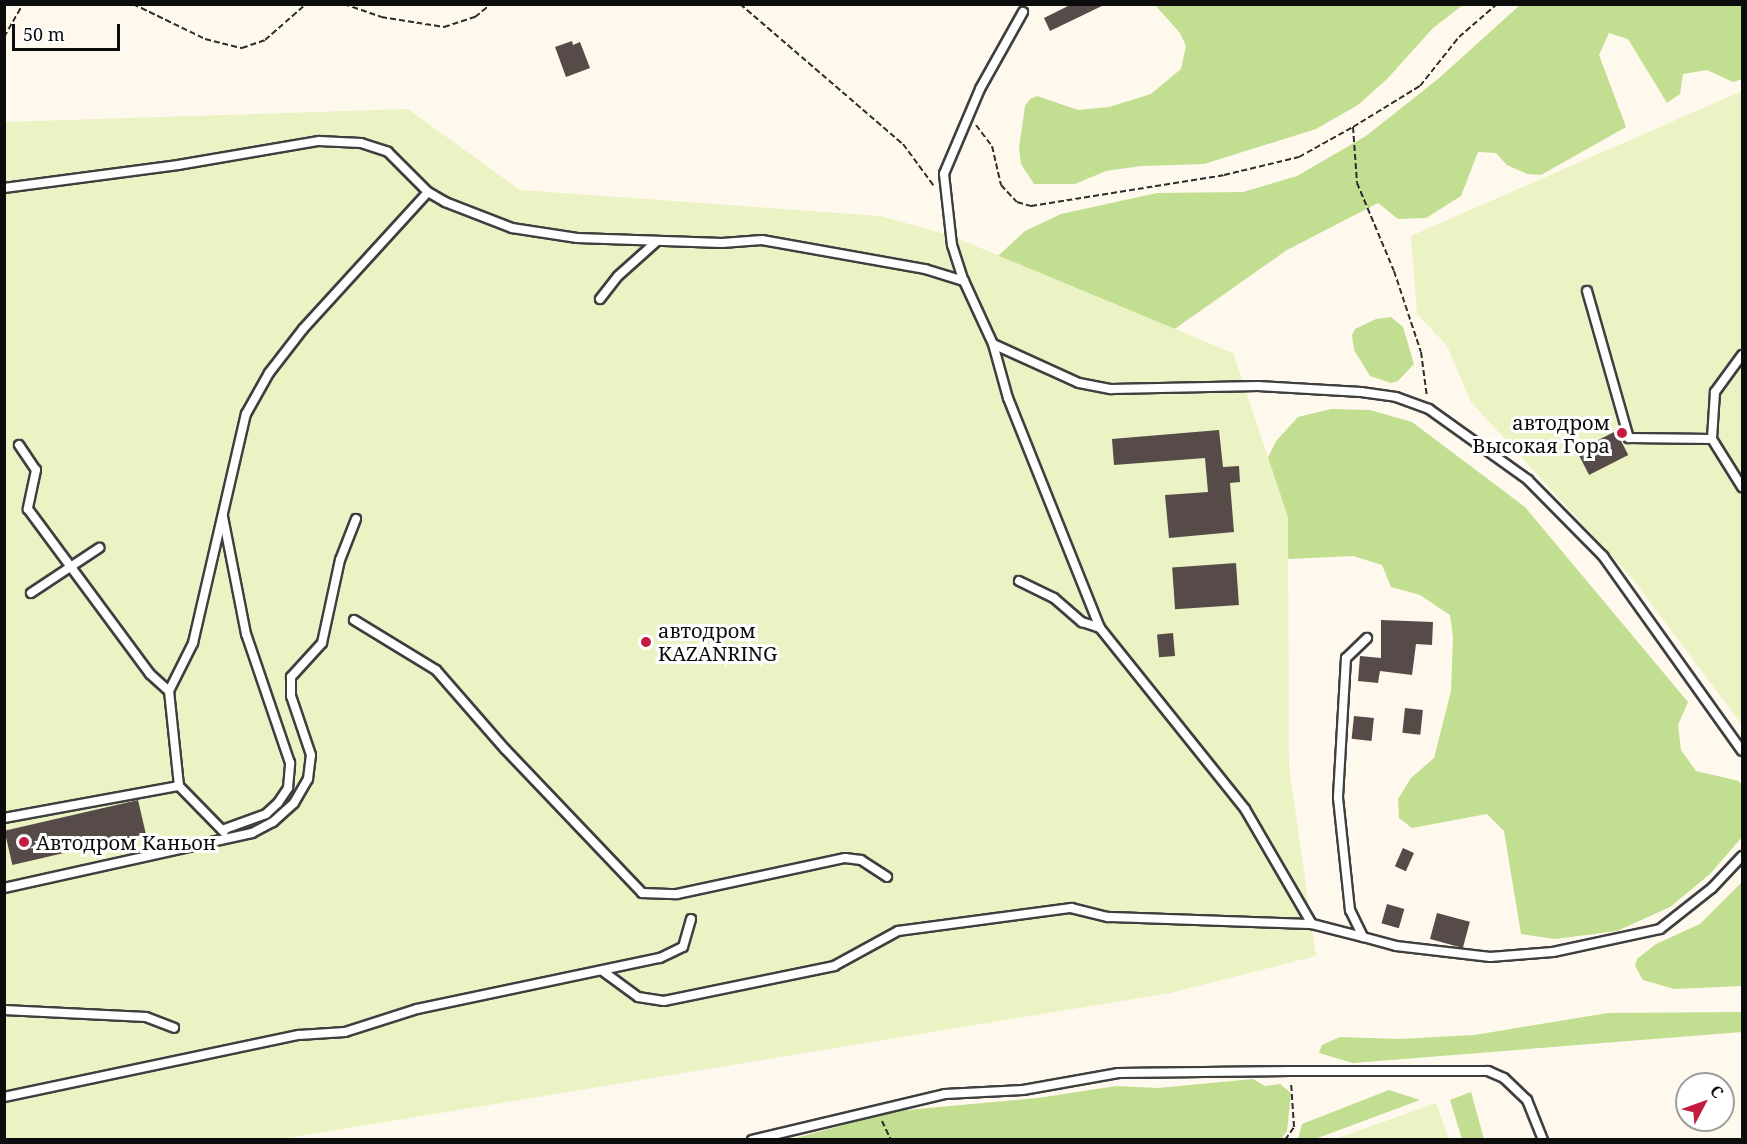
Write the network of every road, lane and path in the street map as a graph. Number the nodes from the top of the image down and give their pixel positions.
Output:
1 (23, 4) edge
2 (133, 4) edge
3 (306, 4) edge
4 (344, 4) edge
5 (492, 4) edge
6 (740, 4) edge
7 (1497, 4) edge
8 (1023, 12) dead end
9 (4, 37) edge
10 (968, 116) junction
11 (1353, 127) junction
12 (4, 188) edge
13 (428, 192) junction
14 (944, 192) junction
15 (656, 242) junction
16 (964, 281) junction
17 (1587, 291) dead end
18 (600, 299) dead end
19 (993, 344) junction
20 (1743, 355) edge
21 (1429, 409) junction
22 (1712, 439) junction
23 (19, 445) dead end
24 (1743, 487) edge
25 (222, 514) junction
26 (356, 519) dead end
27 (99, 548) dead end
28 (71, 567) junction
29 (1019, 581) dead end
30 (31, 593) dead end
31 (354, 620) dead end
32 (1100, 628) junction
33 (1367, 638) dead end
34 (169, 691) junction
35 (1743, 751) edge
36 (179, 786) junction
37 (4, 818) edge
38 (222, 830) junction
39 (231, 839) junction
40 (1743, 856) edge
41 (887, 877) dead end
42 (4, 888) edge
43 (691, 919) dead end
44 (1312, 924) junction
45 (1363, 937) junction
46 (604, 972) junction
47 (4, 1010) edge
48 (174, 1028) dead end
49 (1290, 1071) junction
50 (4, 1097) edge
51 (877, 1110) junction
52 (752, 1140) edge
53 (891, 1140) edge
54 (1285, 1140) edge
55 (1543, 1140) edge

1 - 9 path
2 - 3 path
4 - 5 path
6 - 14 path
7 - 11 path
8 - 10 lane
10 - 11 path
10 - 14 lane
11 - 21 path
12 - 13 lane
13 - 15 lane
13 - 25 lane
14 - 16 lane
15 - 16 lane
15 - 18 lane
16 - 19 lane
17 - 22 lane
19 - 21 lane
19 - 32 lane
20 - 22 lane
21 - 35 lane
22 - 24 lane
23 - 28 lane
25 - 34 lane
25 - 38 lane
26 - 39 lane
27 - 28 lane
28 - 30 lane
28 - 34 lane
29 - 32 lane
31 - 41 lane
32 - 44 lane
33 - 45 lane
34 - 36 lane
36 - 37 lane
36 - 38 lane
38 - 39 lane
39 - 42 lane
40 - 45 lane
43 - 46 lane
44 - 45 lane
44 - 46 lane
46 - 50 lane
47 - 48 lane
49 - 51 lane
49 - 54 path
49 - 55 lane
51 - 52 lane
51 - 53 path

